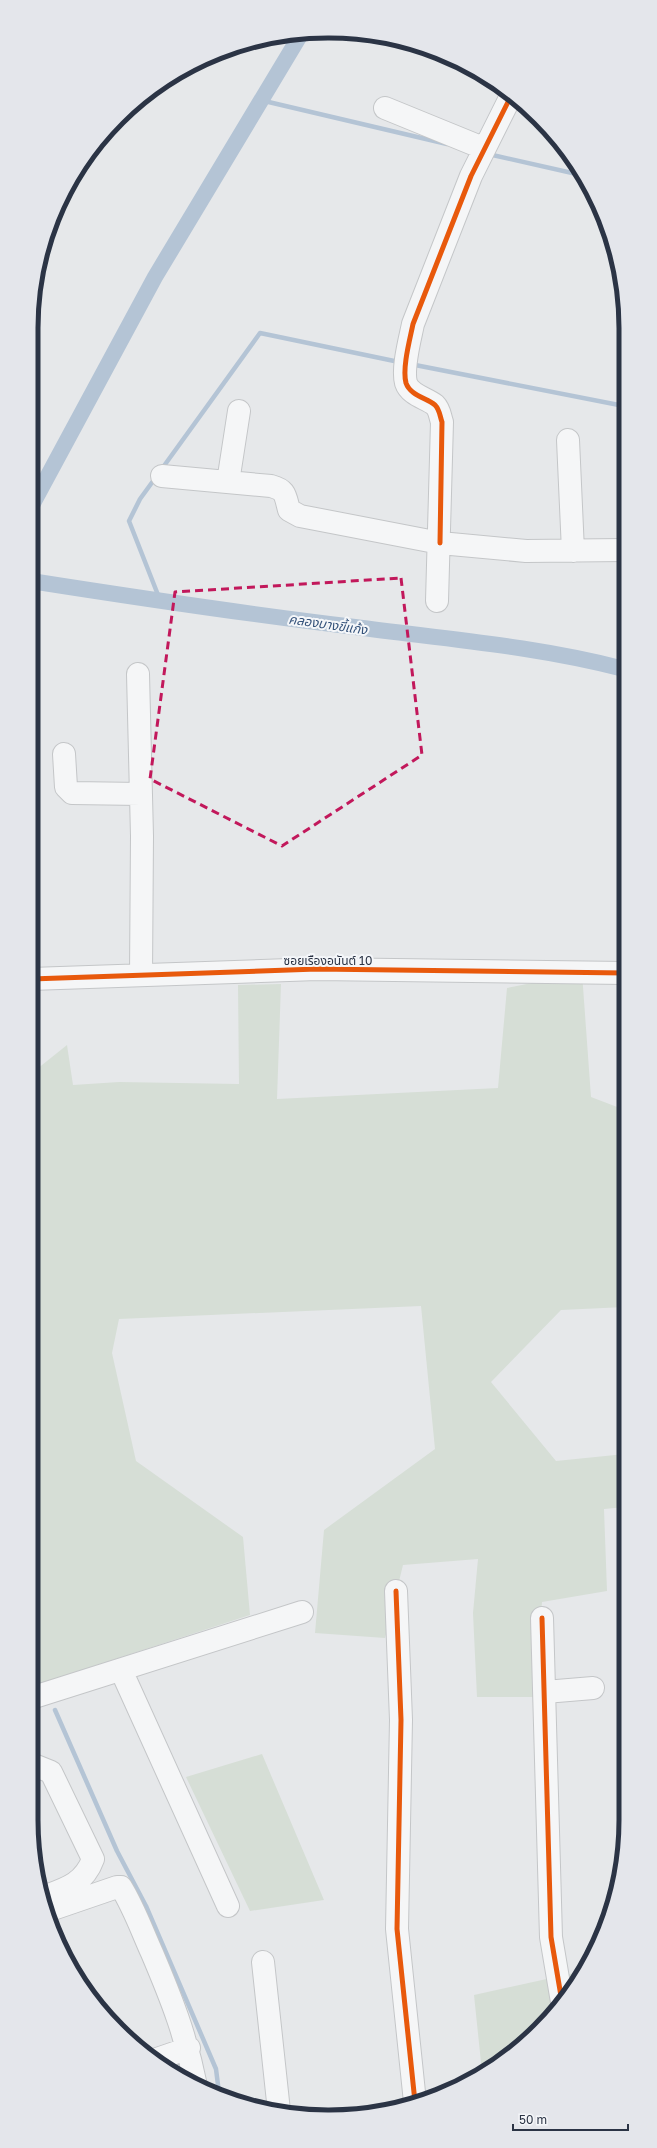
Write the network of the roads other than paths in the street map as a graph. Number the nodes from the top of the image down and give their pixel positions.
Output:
1 (508, 101) edge
2 (385, 108) dead end
3 (483, 148) junction
4 (239, 411) dead end
5 (568, 440) dead end
6 (162, 476) dead end
7 (228, 482) junction
8 (440, 543) junction
9 (619, 550) edge
10 (573, 551) junction
11 (437, 601) dead end
12 (138, 674) dead end
13 (64, 754) dead end
14 (141, 794) junction
15 (619, 973) edge
16 (141, 975) junction
17 (38, 979) edge
18 (396, 1591) dead end
19 (302, 1612) dead end
20 (542, 1618) dead end
21 (121, 1670) junction
22 (593, 1688) dead end
23 (545, 1692) junction
24 (38, 1696) edge
25 (38, 1767) edge
26 (48, 1895) edge
27 (228, 1906) dead end
28 (52, 1909) edge
29 (263, 1962) dead end
30 (561, 1994) edge
31 (188, 2048) junction
32 (162, 2057) edge
33 (194, 2077) edge
34 (414, 2097) edge
35 (278, 2105) edge

1 - 3 street
2 - 3 street
3 - 8 street
4 - 7 street
5 - 10 street
6 - 7 street
7 - 8 street
8 - 10 street
8 - 11 street
9 - 10 street
12 - 14 street
13 - 14 street
14 - 16 street
15 - 16 street, ซอยเรืองอนันต์ 10
16 - 17 street, ซอยเรืองอนันต์ 10
18 - 34 street
19 - 21 street
20 - 23 street
21 - 24 street
21 - 27 street
22 - 23 street
23 - 30 street
25 - 26 street
28 - 31 street
29 - 35 street
31 - 32 street
31 - 33 street

